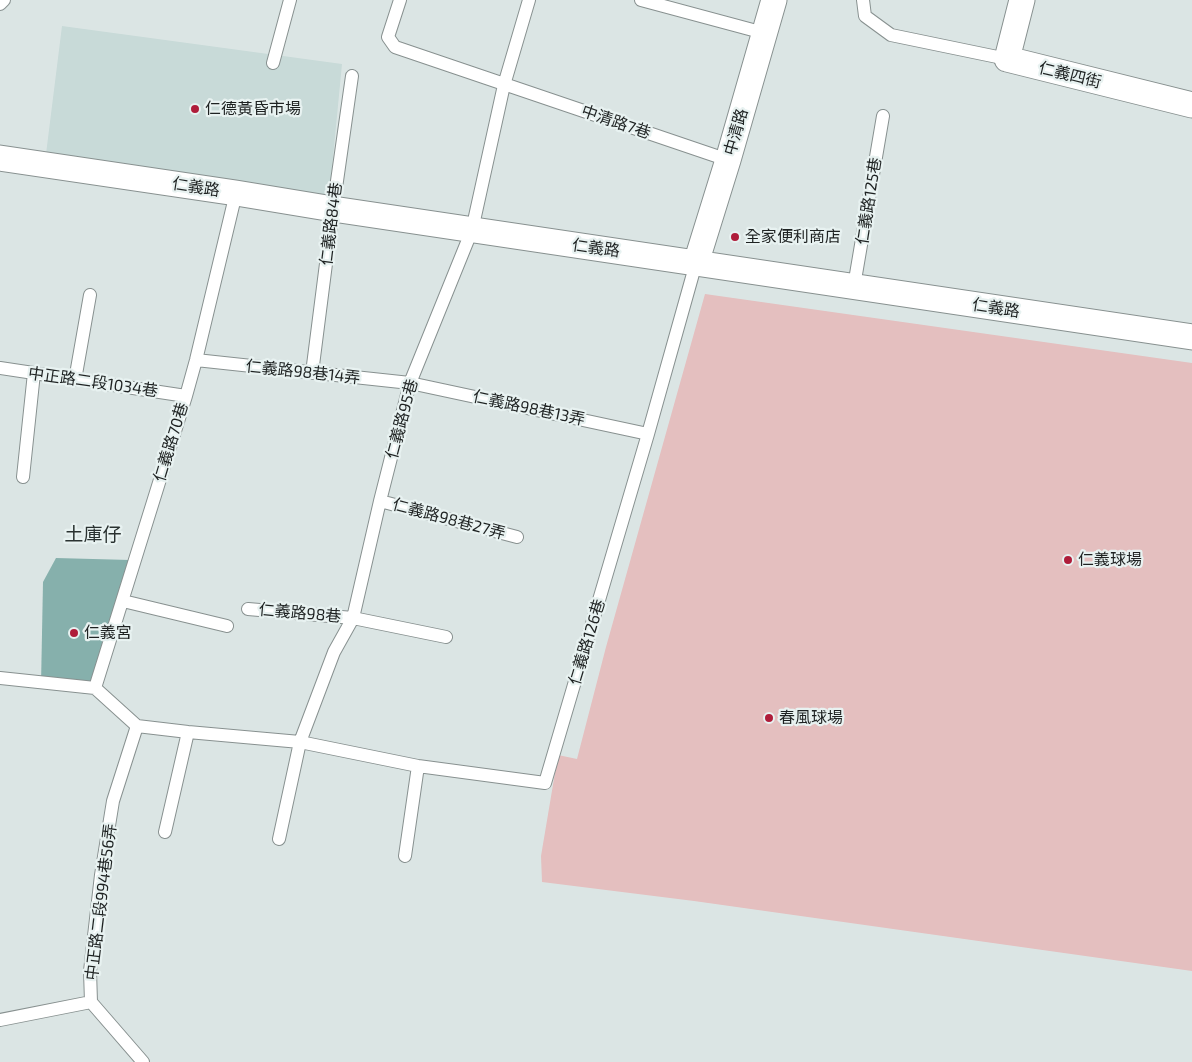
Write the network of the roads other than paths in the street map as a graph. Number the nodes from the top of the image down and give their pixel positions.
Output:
1 (4, 0) edge
2 (290, 0) edge
3 (400, 0) edge
4 (529, 0) edge
5 (642, 0) edge
6 (774, 0) edge
7 (863, 0) edge
8 (1022, 0) edge
9 (0, 4) edge
10 (764, 33) junction
11 (1007, 59) junction
12 (272, 63) dead end
13 (352, 76) dead end
14 (504, 85) junction
15 (1192, 105) edge
16 (883, 116) dead end
17 (0, 158) edge
18 (728, 160) junction
19 (236, 193) junction
20 (333, 209) junction
21 (472, 230) junction
22 (696, 263) junction
23 (854, 286) junction
24 (90, 295) dead end
25 (1192, 337) edge
26 (196, 360) junction
27 (0, 368) edge
28 (312, 372) junction
29 (34, 373) junction
30 (75, 380) junction
31 (410, 383) junction
32 (186, 396) junction
33 (648, 434) junction
34 (23, 476) dead end
35 (380, 501) junction
36 (518, 538) dead end
37 (123, 601) junction
38 (248, 609) dead end
39 (352, 618) junction
40 (227, 626) dead end
41 (446, 637) dead end
42 (0, 678) edge
43 (95, 688) junction
44 (137, 726) junction
45 (188, 732) junction
46 (300, 742) junction
47 (418, 766) junction
48 (165, 832) dead end
49 (279, 839) dead end
50 (405, 856) dead end
51 (91, 1002) junction
52 (0, 1020) edge
53 (143, 1062) edge

1 - 9 lane
2 - 12 lane
3 - 14 lane, 中清路7巷
4 - 14 lane, 仁義路95巷
5 - 10 lane
6 - 10 street, 中清路
7 - 11 lane
8 - 11 street
10 - 18 street, 中清路
11 - 15 street, 仁義四街
13 - 20 lane, 仁義路84巷
14 - 18 lane, 中清路7巷
14 - 21 lane, 仁義路95巷
16 - 23 lane, 仁義路125巷
17 - 19 street, 仁義路
18 - 22 street, 中清路
19 - 20 street, 仁義路
19 - 26 lane, 仁義路70巷
20 - 21 street, 仁義路
20 - 28 lane, 仁義路84巷
21 - 22 street, 仁義路
21 - 31 lane, 仁義路95巷
22 - 23 street, 仁義路
22 - 33 lane, 仁義路126巷
23 - 25 street, 仁義路
24 - 30 lane
26 - 28 lane, 仁義路98巷14弄
26 - 32 lane, 仁義路70巷
27 - 29 lane, 中正路二段1034巷
28 - 31 lane, 仁義路98巷14弄
29 - 30 lane, 中正路二段1034巷
29 - 34 lane
30 - 32 lane, 中正路二段1034巷
31 - 33 lane, 仁義路98巷13弄
31 - 35 lane, 仁義路95巷
32 - 37 lane, 仁義路70巷
33 - 47 lane, 仁義路126巷
35 - 36 lane, 仁義路98巷27弄
35 - 39 lane, 仁義路95巷
37 - 40 lane
37 - 43 lane, 仁義路70巷
38 - 39 lane, 仁義路98巷
39 - 41 lane, 仁義路98巷
39 - 46 lane, 仁義路95巷
42 - 43 lane
43 - 44 lane
44 - 45 lane, 仁義路126巷
44 - 51 lane, 中正路二段994巷56弄
45 - 46 lane, 仁義路126巷
45 - 48 lane
46 - 47 lane, 仁義路126巷
46 - 49 lane, 仁義路95巷
47 - 50 lane
51 - 52 lane
51 - 53 lane, 中正路二段994巷56弄

